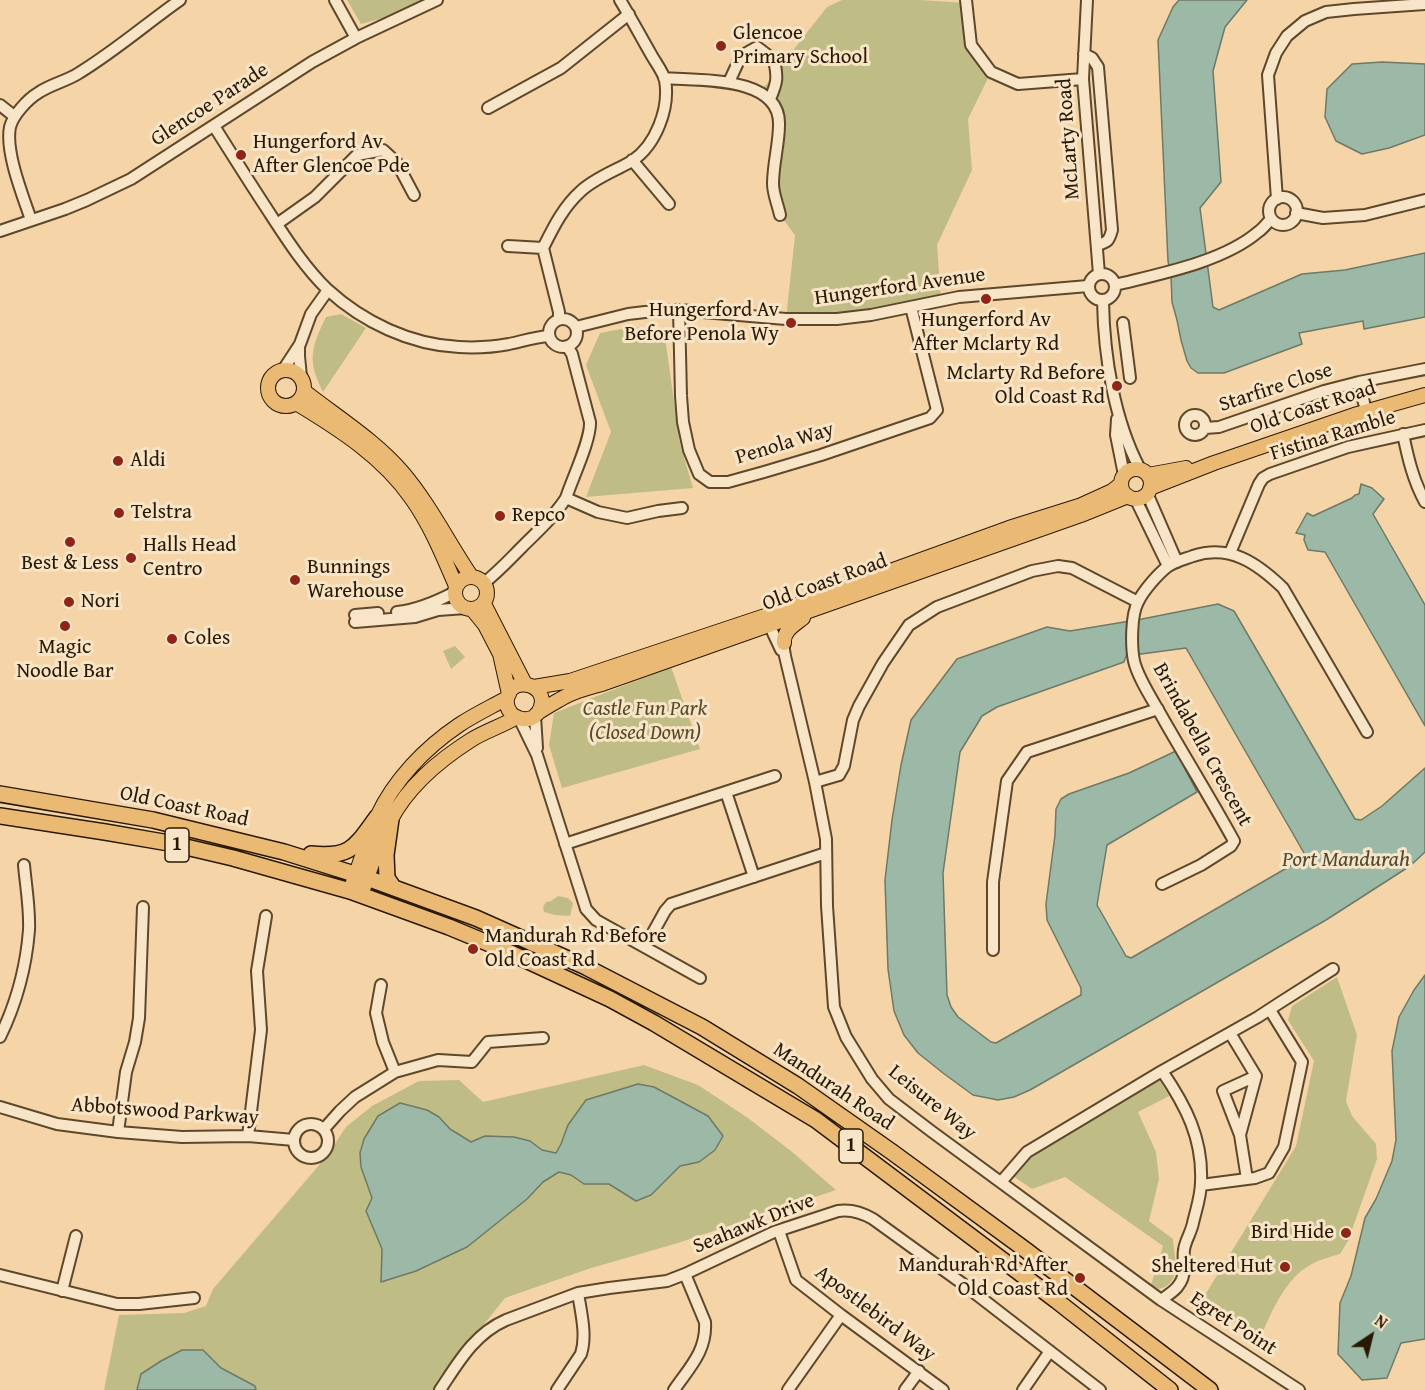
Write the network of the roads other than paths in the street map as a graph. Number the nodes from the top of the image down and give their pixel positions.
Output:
1 (180, 0) edge
2 (335, 0) edge
3 (437, 0) edge
4 (620, 0) edge
5 (966, 0) edge
6 (1087, 0) edge
7 (165, 4) edge
8 (1425, 4) edge
9 (629, 14) junction
10 (356, 38) junction
11 (1084, 54) junction
12 (664, 78) junction
13 (1083, 79) junction
14 (729, 82) junction
15 (770, 99) junction
16 (0, 105) edge
17 (488, 108) dead end
18 (14, 116) junction
19 (214, 126) junction
20 (632, 160) junction
21 (414, 195) dead end
22 (1277, 199) junction
23 (1425, 200) edge
24 (669, 204) dead end
25 (1296, 213) junction
26 (780, 215) dead end
27 (1271, 219) junction
28 (31, 220) junction
29 (277, 224) junction
30 (0, 231) edge
31 (1097, 245) junction
32 (508, 246) dead end
33 (543, 248) junction
34 (1099, 274) junction
35 (1115, 285) junction
36 (1088, 286) junction
37 (328, 290) junction
38 (1103, 301) junction
39 (911, 307) junction
40 (679, 310) junction
41 (559, 319) junction
42 (1123, 323) dead end
43 (576, 327) junction
44 (549, 336) junction
45 (300, 344) junction
46 (567, 346) junction
47 (1126, 348) junction
48 (1107, 350) junction
49 (1425, 369) edge
50 (283, 370) junction
51 (1130, 378) dead end
52 (1359, 382) junction
53 (301, 390) junction
54 (1425, 395) edge
55 (1366, 411) junction
56 (1117, 415) junction
57 (1205, 428) dead end
58 (1425, 430) edge
59 (1403, 434) junction
60 (1137, 485) junction
61 (566, 498) junction
62 (1425, 502) edge
63 (682, 508) dead end
64 (1230, 553) junction
65 (1172, 564) junction
66 (471, 576) junction
67 (484, 583) junction
68 (456, 589) junction
69 (1137, 602) junction
70 (826, 605) junction
71 (474, 607) junction
72 (772, 619) junction
73 (784, 649) junction
74 (530, 685) junction
75 (508, 696) junction
76 (1158, 709) junction
77 (537, 714) junction
78 (518, 718) junction
79 (1367, 732) dead end
80 (537, 754) junction
81 (775, 776) dead end
82 (816, 782) junction
83 (726, 792) junction
84 (0, 794) edge
85 (0, 816) edge
86 (384, 818) junction
87 (565, 844) junction
88 (284, 852) junction
89 (826, 853) junction
90 (24, 866) dead end
91 (362, 876) junction
92 (754, 876) junction
93 (1162, 884) dead end
94 (393, 887) junction
95 (355, 893) junction
96 (143, 907) dead end
97 (266, 916) dead end
98 (645, 947) junction
99 (993, 950) dead end
100 (1333, 969) dead end
101 (700, 978) dead end
102 (381, 985) dead end
103 (1269, 1011) junction
104 (1230, 1033) junction
105 (0, 1037) edge
106 (543, 1038) dead end
107 (1162, 1071) junction
108 (395, 1072) junction
109 (1256, 1076) junction
110 (0, 1107) edge
111 (324, 1129) junction
112 (118, 1132) junction
113 (1240, 1135) junction
114 (248, 1136) junction
115 (294, 1140) junction
116 (1246, 1179) junction
117 (1001, 1182) junction
118 (1201, 1185) junction
119 (779, 1231) junction
120 (76, 1236) dead end
121 (686, 1274) junction
122 (0, 1275) edge
123 (62, 1291) junction
124 (578, 1293) junction
125 (194, 1298) dead end
126 (1161, 1300) junction
127 (841, 1315) junction
128 (1050, 1351) junction
129 (918, 1371) junction
130 (440, 1390) edge
131 (557, 1390) edge
132 (674, 1390) edge
133 (788, 1390) edge
134 (905, 1390) edge
135 (943, 1390) edge
136 (1023, 1390) edge
137 (1100, 1390) edge
138 (1170, 1390) edge
139 (1210, 1390) edge
140 (1299, 1390) edge

1 - 7 street
2 - 10 street
3 - 10 street, Glencoe Parade
4 - 9 street
5 - 13 street
6 - 11 street, McLarty Road
7 - 18 street
8 - 22 street
9 - 12 street
9 - 17 street
10 - 19 street, Glencoe Parade
11 - 13 street, McLarty Road
11 - 31 street
12 - 14 street
12 - 20 street
13 - 31 street, McLarty Road
14 - 15 street
14 - 15 street
15 - 26 street
16 - 18 street
18 - 28 street
19 - 28 street, Glencoe Parade
19 - 29 street
20 - 24 street
20 - 33 street
21 - 29 street
22 - 25 street
22 - 27 street
23 - 25 street
25 - 27 street
27 - 35 street
28 - 30 street, Glencoe Parade
29 - 37 street
31 - 34 street, McLarty Road
32 - 33 street
33 - 41 street
34 - 35 street
34 - 36 street
35 - 38 street
36 - 38 street
36 - 39 street, Hungerford Avenue
37 - 44 street
37 - 45 street
38 - 48 street
39 - 40 street, Hungerford Avenue
39 - 40 street, Penola Way
40 - 43 street, Hungerford Avenue
41 - 43 street
41 - 44 street
42 - 47 street
43 - 46 street
44 - 46 street
45 - 50 street
45 - 53 street
46 - 61 street
47 - 48 street
47 - 51 street
48 - 56 street
49 - 52 street, Starfire Close
50 - 53 main road
50 - 53 main road
52 - 55 street, Starfire Close
52 - 57 street, Starfire Close
53 - 66 main road
53 - 68 main road
54 - 55 main road, Old Coast Road
55 - 60 main road, Old Coast Road
56 - 60 street
56 - 60 street
58 - 59 street, Fistina Ramble
59 - 62 street
59 - 64 street, Fistina Ramble
60 - 65 street
60 - 70 main road, Old Coast Road
60 - 72 main road, Old Coast Road
61 - 63 street
61 - 67 street
64 - 65 street
64 - 79 street
65 - 69 street, Brindabella Crescent
66 - 67 main road
66 - 68 main road
67 - 71 main road
68 - 71 main road
68 - 71 street
69 - 76 street, Brindabella Crescent
69 - 82 street
70 - 72 main road, Old Coast Road
70 - 73 main road
71 - 74 main road
71 - 75 main road
72 - 73 street, Leisure Way
72 - 74 main road, Old Coast Road
72 - 77 main road, Old Coast Road
73 - 82 street, Leisure Way
74 - 75 main road
74 - 77 main road
75 - 78 main road
75 - 86 main road
76 - 93 street, Brindabella Crescent
76 - 99 street
77 - 78 main road
77 - 80 street
78 - 80 street
78 - 86 main road
80 - 87 street
81 - 83 street
82 - 89 street, Leisure Way
83 - 87 street
83 - 92 street
84 - 88 highway, Old Coast Road / 1
85 - 95 highway, Old Coast Road / 1
86 - 88 highway
86 - 91 main road
86 - 94 highway
87 - 98 street
88 - 91 highway, Old Coast Road / 1
89 - 92 street
89 - 117 street, Leisure Way
90 - 105 street
91 - 94 highway, Old Coast Road / 1
91 - 95 main road
92 - 98 street
94 - 139 highway, Mandurah Road / 1
95 - 138 highway, Mandurah Road / 1
96 - 112 street
97 - 114 street
98 - 101 street
100 - 103 street
102 - 108 street
103 - 104 street
103 - 116 street
104 - 107 street
104 - 109 street
106 - 108 street
107 - 117 street
107 - 118 street
108 - 111 street
109 - 113 street
109 - 113 street
110 - 112 street, Abbotswood Parkway
111 - 115 street
111 - 115 street
112 - 114 street, Abbotswood Parkway
113 - 116 street
114 - 115 street, Abbotswood Parkway
116 - 118 street
117 - 126 street, Egret Point
118 - 126 street
119 - 121 street, Seahawk Drive
119 - 127 street, Apostlebird Way
119 - 128 street, Seahawk Drive
120 - 123 street
121 - 124 street, Seahawk Drive
121 - 132 street
122 - 123 street
123 - 125 street
124 - 130 street, Seahawk Drive
124 - 131 street
126 - 140 street, Egret Point
127 - 129 street, Apostlebird Way
127 - 133 street
128 - 136 street
128 - 137 street, Seahawk Drive
129 - 134 street
129 - 135 street, Apostlebird Way

